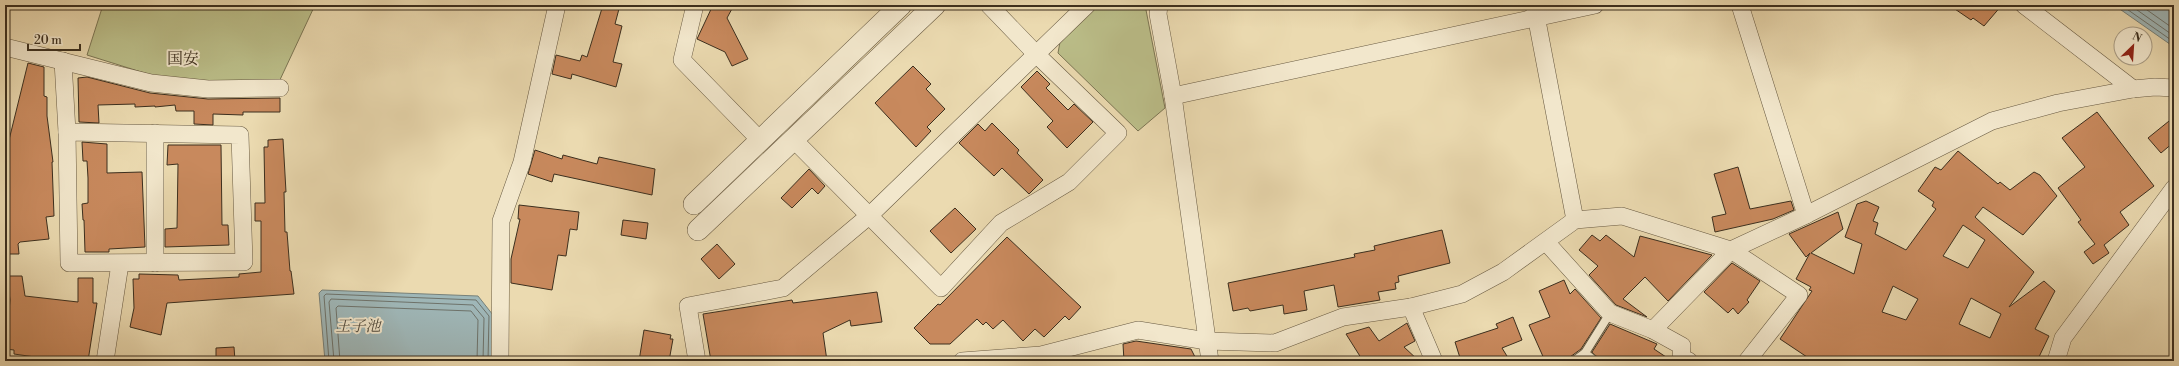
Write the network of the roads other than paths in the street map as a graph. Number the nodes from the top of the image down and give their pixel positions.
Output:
1 (557, 5) edge
2 (695, 5) edge
3 (901, 5) edge
4 (935, 5) edge
5 (989, 5) edge
6 (1087, 5) edge
7 (1159, 5) edge
8 (1595, 5) edge
9 (1740, 5) edge
10 (2024, 5) edge
11 (1535, 11) edge
12 (5, 47) edge
13 (1037, 55) junction
14 (63, 61) junction
15 (280, 88) dead end
16 (2174, 88) edge
17 (2133, 89) junction
18 (1173, 96) junction
19 (67, 132) junction
20 (155, 134) junction
21 (794, 139) junction
22 (760, 140) junction
23 (2174, 188) edge
24 (694, 204) dead end
25 (870, 215) junction
26 (1806, 216) junction
27 (1576, 220) junction
28 (698, 230) dead end
29 (1546, 242) junction
30 (1731, 250) junction
31 (156, 263) junction
32 (120, 264) junction
33 (1411, 307) junction
34 (1610, 313) junction
35 (1653, 330) junction
36 (1207, 341) junction
37 (1585, 353) junction
38 (105, 361) edge
39 (500, 361) edge
40 (697, 361) edge
41 (962, 361) edge
42 (1210, 361) edge
43 (1434, 361) edge
44 (1574, 361) edge
45 (1595, 361) edge
46 (1689, 361) edge
47 (1747, 361) edge
48 (2056, 361) edge

1 - 39 street
2 - 22 street
3 - 22 street
4 - 21 street
5 - 13 street
6 - 13 street
7 - 18 street
8 - 11 street
9 - 26 street
10 - 17 street
11 - 18 street
11 - 27 street
12 - 14 street
13 - 25 street
13 - 25 street
14 - 15 street
14 - 19 street
16 - 17 street
17 - 26 street
18 - 36 street
19 - 20 street
19 - 32 street
20 - 31 street
20 - 31 street
21 - 25 street
21 - 28 street
22 - 24 street
23 - 48 street
25 - 40 street
26 - 30 street
27 - 29 street
27 - 30 street
29 - 33 street
29 - 34 street
30 - 35 street
30 - 47 street
31 - 32 street
32 - 38 street
33 - 36 street
33 - 43 street
34 - 35 street
34 - 37 lane
35 - 46 street
36 - 41 street
36 - 42 street
37 - 44 lane
37 - 45 lane

